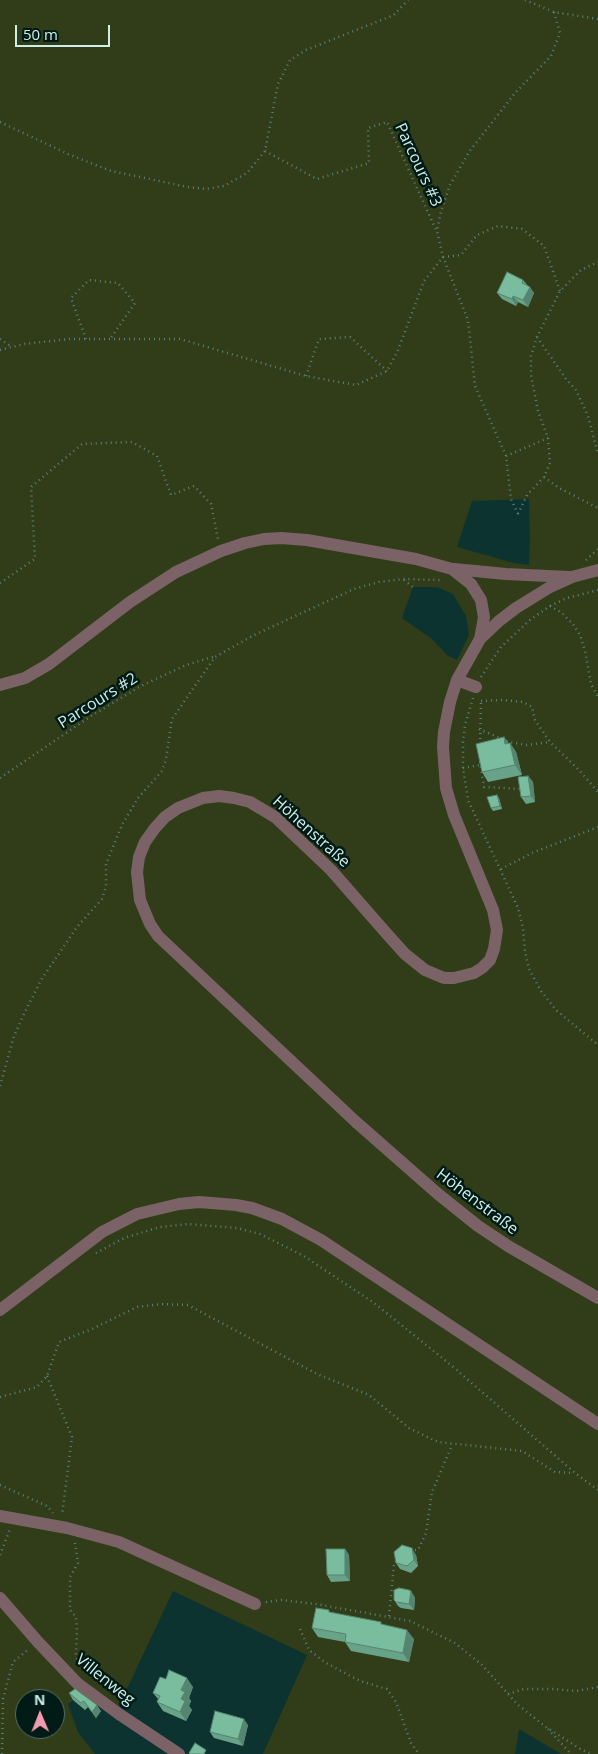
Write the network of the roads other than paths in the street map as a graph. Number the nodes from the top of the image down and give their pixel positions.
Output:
1 (452, 569) junction
2 (598, 570) edge
3 (572, 577) junction
4 (480, 639) junction
5 (457, 680) junction
6 (0, 685) edge
7 (476, 687) road end
8 (598, 1298) edge
9 (0, 1310) edge
10 (555, 1396) junction
11 (598, 1415) edge
12 (598, 1424) edge
13 (6, 1517) edge
14 (0, 1598) edge
15 (255, 1604) road end
16 (179, 1754) edge

1 - 3 street, Höhenstraße
1 - 4 street, Höhenstraße
1 - 6 street, Höhenstraße
2 - 3 street, Höhenstraße
3 - 4 street, Höhenstraße
4 - 5 street, Höhenstraße
5 - 7 street
5 - 8 street, Höhenstraße
9 - 10 street
10 - 11 street
10 - 12 street
13 - 15 street
14 - 16 street, Villenweg

